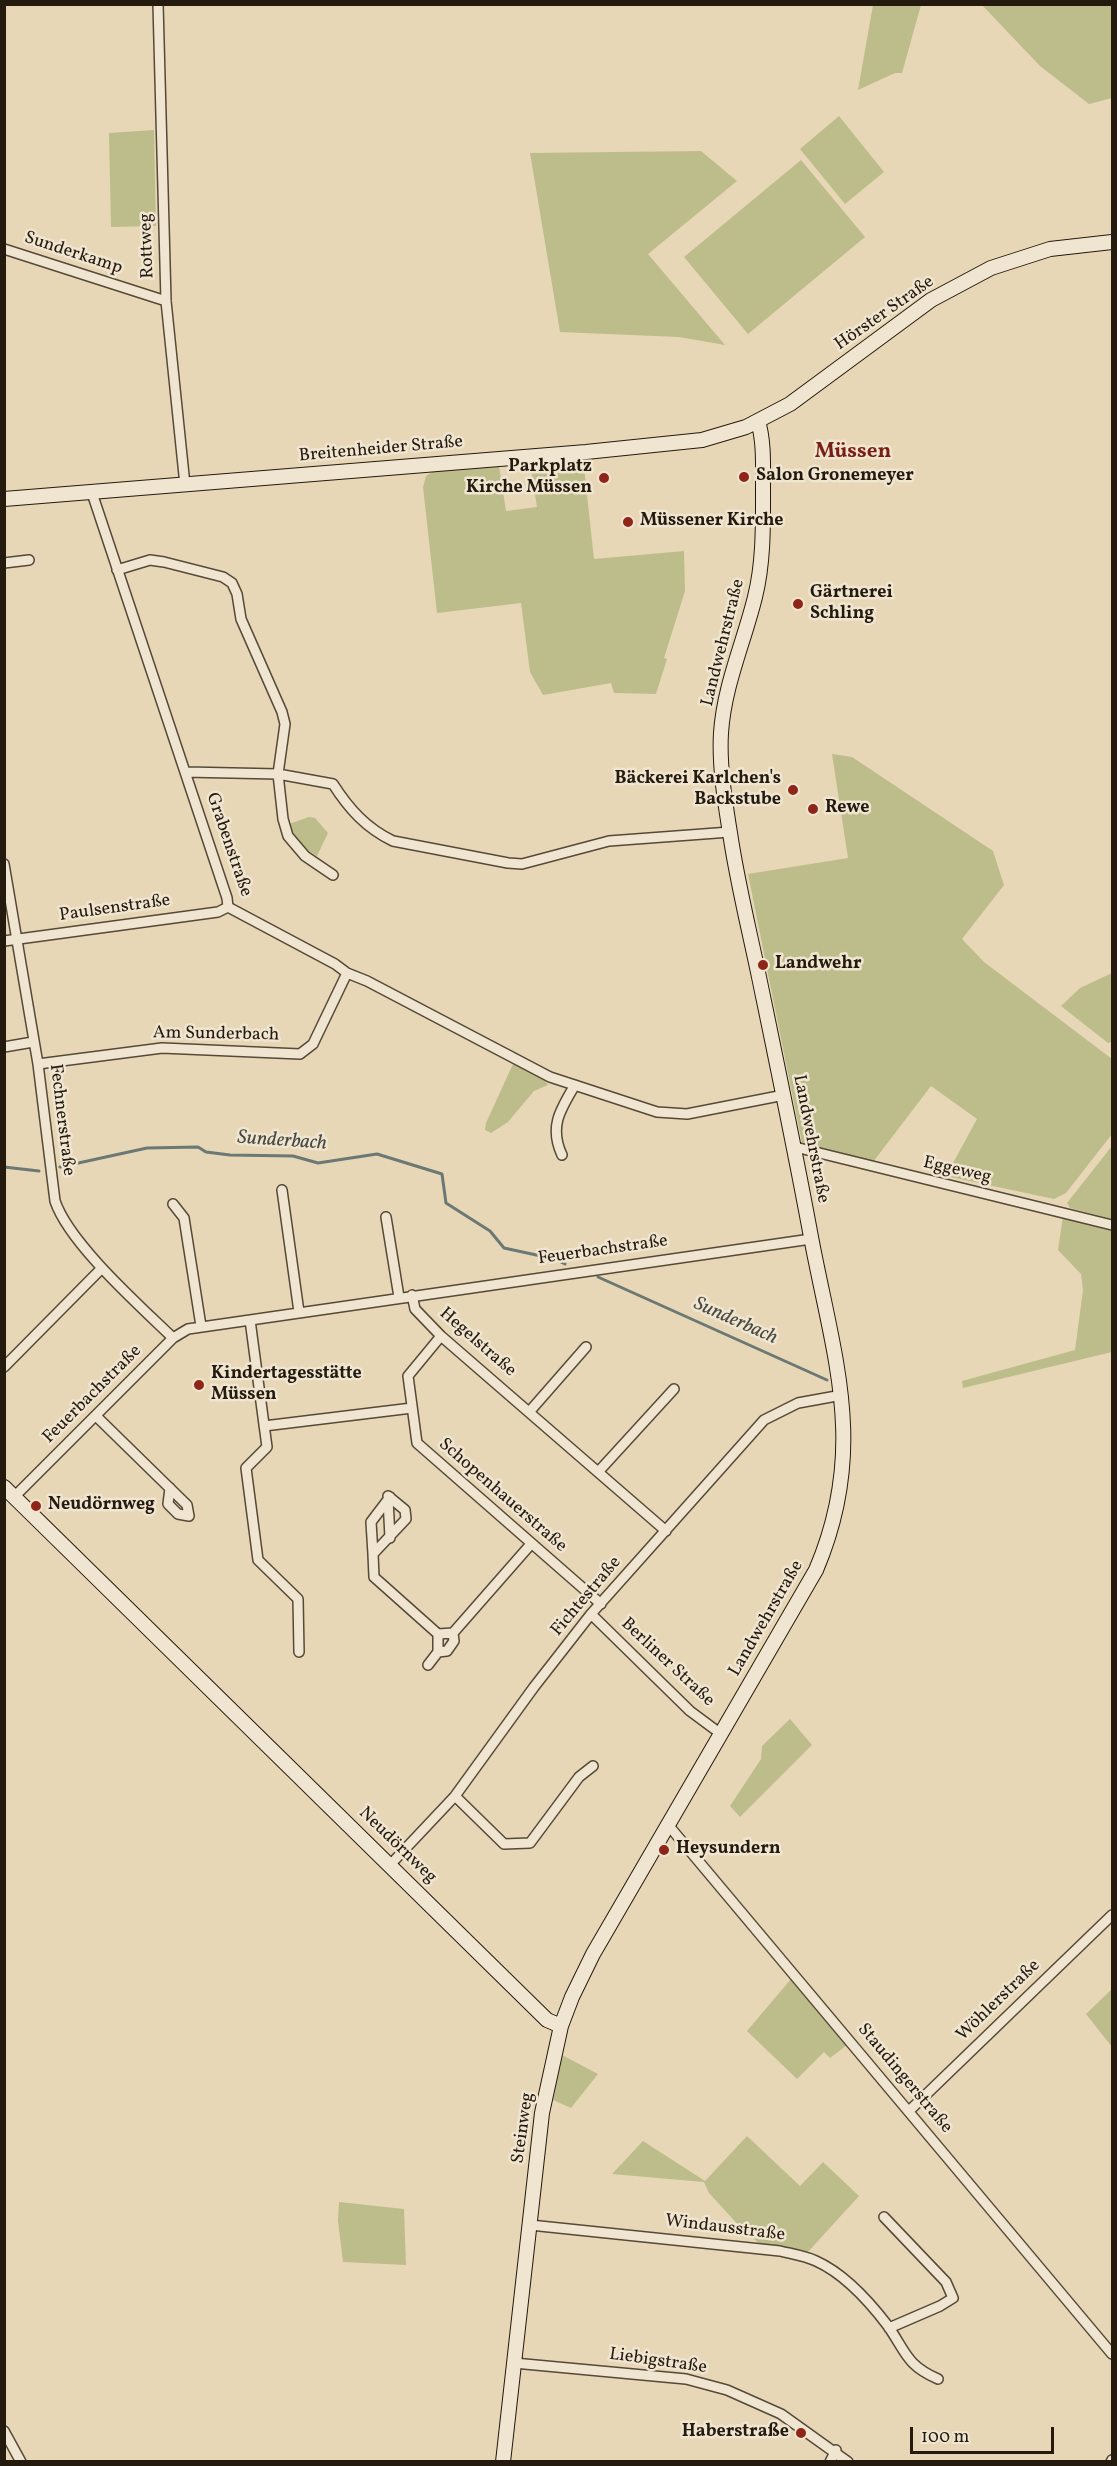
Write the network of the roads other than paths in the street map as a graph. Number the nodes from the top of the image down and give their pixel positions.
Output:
1 (158, 4) edge
2 (1113, 242) edge
3 (4, 249) edge
4 (166, 301) junction
5 (758, 421) junction
6 (185, 485) junction
7 (92, 493) junction
8 (4, 499) edge
9 (29, 560) dead end
10 (4, 563) edge
11 (117, 570) junction
12 (186, 772) junction
13 (278, 774) junction
14 (730, 832) junction
15 (4, 864) edge
16 (333, 875) dead end
17 (228, 907) junction
18 (17, 939) junction
19 (4, 941) edge
20 (347, 974) junction
21 (33, 1042) junction
22 (4, 1047) edge
23 (38, 1064) junction
24 (575, 1085) junction
25 (783, 1095) junction
26 (795, 1147) junction
27 (562, 1155) dead end
28 (282, 1190) dead end
29 (173, 1204) dead end
30 (386, 1217) dead end
31 (1113, 1225) edge
32 (811, 1239) junction
33 (102, 1268) junction
34 (412, 1295) junction
35 (399, 1297) junction
36 (299, 1312) junction
37 (250, 1320) junction
38 (201, 1326) junction
39 (441, 1336) junction
40 (173, 1338) junction
41 (586, 1347) dead end
42 (4, 1366) edge
43 (674, 1389) dead end
44 (842, 1395) junction
45 (412, 1408) junction
46 (530, 1411) junction
47 (96, 1416) junction
48 (264, 1426) junction
49 (599, 1471) junction
50 (170, 1488) dead end
51 (10, 1491) edge
52 (389, 1497) junction
53 (390, 1527) junction
54 (371, 1528) junction
55 (666, 1531) junction
56 (390, 1538) junction
57 (531, 1544) junction
58 (373, 1554) junction
59 (601, 1604) junction
60 (591, 1614) junction
61 (453, 1633) junction
62 (438, 1634) junction
63 (299, 1652) dead end
64 (438, 1652) junction
65 (428, 1665) dead end
66 (721, 1734) junction
67 (593, 1766) dead end
68 (455, 1796) junction
69 (669, 1826) junction
70 (390, 1865) junction
71 (1113, 1915) edge
72 (561, 2026) junction
73 (909, 2111) junction
74 (884, 2217) dead end
75 (530, 2224) junction
76 (889, 2328) junction
77 (1113, 2354) edge
78 (514, 2363) junction
79 (938, 2379) dead end
80 (4, 2431) edge
81 (836, 2451) junction
82 (21, 2462) edge
83 (503, 2462) edge
84 (830, 2462) edge
85 (848, 2462) edge

1 - 4 street, Rottweg
2 - 5 street, Hörster Straße
3 - 4 street, Sunderkamp
4 - 6 street, Rottweg
5 - 6 street, Breitenheider Straße
5 - 14 street, Landwehrstraße
6 - 7 street, Breitenheider Straße
7 - 8 street, Breitenheider Straße
7 - 11 street, Grabenstraße
9 - 10 street
11 - 12 street, Grabenstraße
11 - 13 street
12 - 13 street
12 - 17 street, Grabenstraße
13 - 14 street
13 - 16 street
14 - 25 street, Landwehrstraße
15 - 18 street, Fechnerstraße
17 - 18 street, Paulsenstraße
17 - 20 street, Grabenstraße
18 - 19 street, Paulsenstraße
18 - 21 street, Fechnerstraße
20 - 23 street, Am Sunderbach
20 - 24 street, Grabenstraße
21 - 22 street
21 - 23 street, Fechnerstraße
23 - 33 street, Fechnerstraße
24 - 25 street, Grabenstraße
24 - 27 street
25 - 26 street, Landwehrstraße
26 - 31 street, Eggeweg
26 - 32 street, Landwehrstraße
28 - 36 street
29 - 38 street
30 - 35 street
32 - 34 street, Feuerbachstraße
32 - 44 street, Landwehrstraße
33 - 40 street, Fechnerstraße
33 - 42 street
34 - 35 street, Feuerbachstraße
34 - 39 street, Hegelstraße
35 - 36 street, Feuerbachstraße
36 - 37 street, Feuerbachstraße
37 - 38 street, Feuerbachstraße
37 - 48 street
38 - 40 street, Feuerbachstraße
39 - 45 street, Schopenhauerstraße
39 - 46 street, Hegelstraße
40 - 47 street, Feuerbachstraße
41 - 46 street
43 - 49 street
44 - 55 street, Fichtestraße
44 - 66 street, Landwehrstraße
45 - 48 street
45 - 57 street, Schopenhauerstraße
46 - 49 street, Hegelstraße
47 - 50 street
47 - 51 street, Feuerbachstraße
48 - 63 street
49 - 55 street, Hegelstraße
51 - 70 street, Neudörnweg
52 - 53 street
52 - 54 street
52 - 56 street
53 - 54 street
53 - 56 street
54 - 58 street
55 - 59 street, Fichtestraße
56 - 58 street
57 - 59 street, Schopenhauerstraße
57 - 61 street
58 - 62 street
59 - 60 street, Fichtestraße
60 - 66 street, Berliner Straße
60 - 68 street, Fichtestraße
61 - 62 street
61 - 64 street
62 - 64 street
64 - 65 street
66 - 69 street, Landwehrstraße
67 - 68 street
68 - 70 street, Fichtestraße
69 - 72 street, Steinweg
69 - 73 street, Staudingerstraße
70 - 72 street, Neudörnweg
71 - 73 street, Wöhlerstraße
72 - 75 street, Steinweg
73 - 77 street, Staudingerstraße
74 - 76 street
75 - 76 street, Windausstraße
75 - 78 street, Steinweg
76 - 79 street, Windausstraße
78 - 81 street, Liebigstraße
78 - 83 street, Steinweg
80 - 82 street
81 - 84 street
81 - 85 street, Liebigstraße

